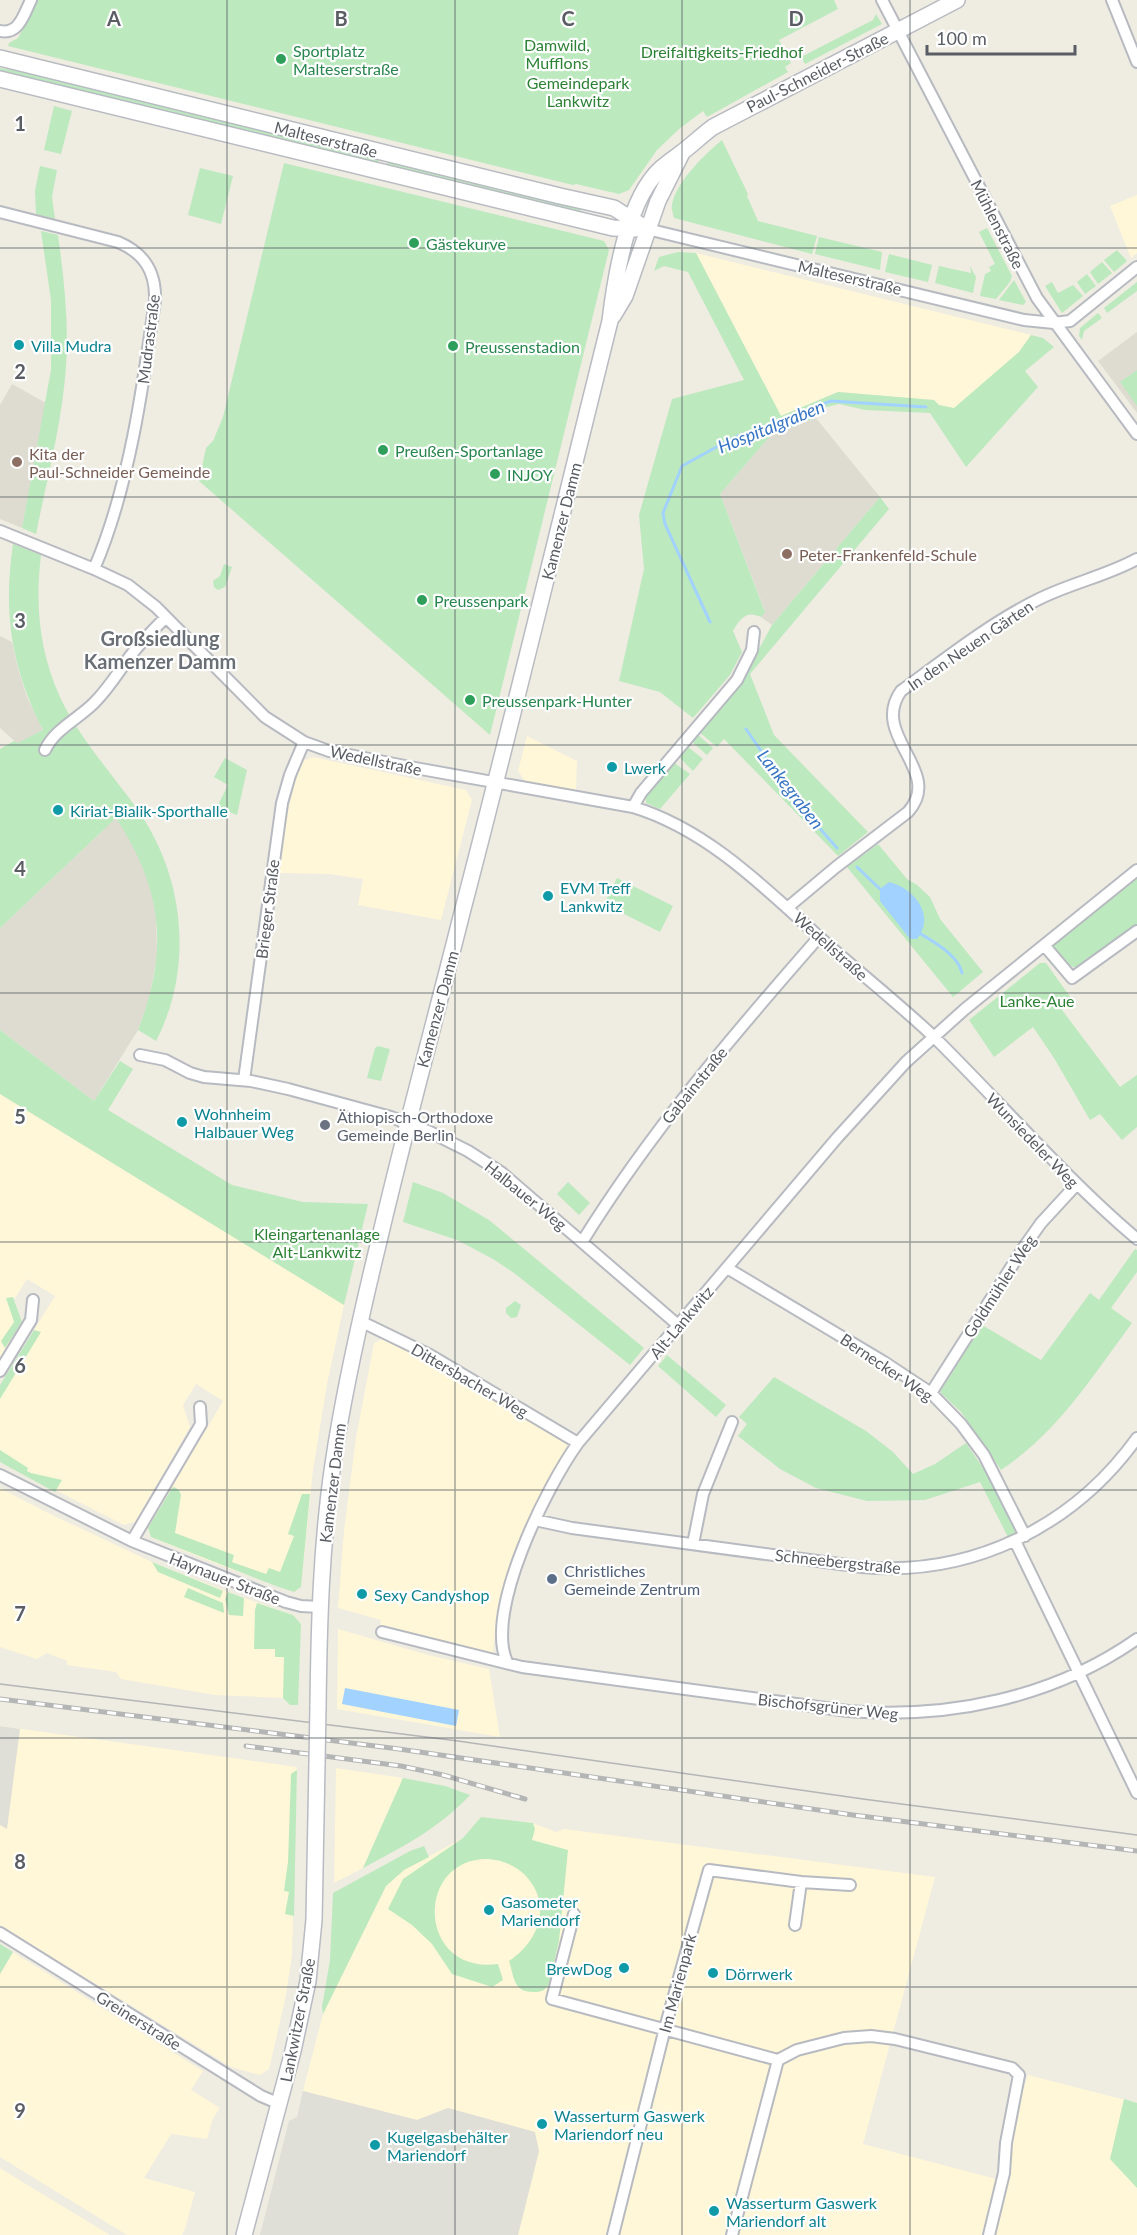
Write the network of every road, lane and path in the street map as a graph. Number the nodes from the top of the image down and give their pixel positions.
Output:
1 (31, 0) edge
2 (882, 0) edge
3 (957, 0) edge
4 (1112, 0) edge
5 (897, 31) junction
6 (0, 32) edge
7 (0, 58) edge
8 (1137, 62) edge
9 (0, 79) edge
10 (385, 153) junction
11 (682, 153) junction
12 (380, 173) junction
13 (0, 212) edge
14 (629, 224) junction
15 (647, 229) junction
16 (1137, 267) edge
17 (610, 321) junction
18 (1054, 323) junction
19 (1137, 434) edge
20 (0, 531) edge
21 (1137, 559) edge
22 (94, 569) junction
23 (166, 617) junction
24 (754, 632) dead end
25 (304, 742) junction
26 (45, 750) dead end
27 (496, 784) junction
28 (633, 807) junction
29 (1137, 870) edge
30 (788, 908) junction
31 (1137, 931) edge
32 (819, 937) junction
33 (1044, 945) junction
34 (933, 1036) junction
35 (140, 1054) dead end
36 (244, 1080) junction
37 (408, 1123) junction
38 (1076, 1185) junction
39 (1137, 1239) edge
40 (582, 1242) junction
41 (727, 1268) junction
42 (33, 1300) dead end
43 (360, 1321) junction
44 (678, 1325) junction
45 (0, 1371) edge
46 (931, 1393) junction
47 (200, 1407) dead end
48 (732, 1422) dead end
49 (1137, 1438) edge
50 (578, 1443) junction
51 (0, 1475) edge
52 (535, 1520) junction
53 (1020, 1539) junction
54 (132, 1541) junction
55 (693, 1544) junction
56 (320, 1607) junction
57 (382, 1632) dead end
58 (1137, 1639) edge
59 (507, 1662) junction
60 (1078, 1673) junction
61 (318, 1706) joint
62 (1137, 1793) edge
63 (801, 1882) junction
64 (850, 1884) dead end
65 (574, 1914) dead end
66 (795, 1925) dead end
67 (0, 1933) edge
68 (662, 2028) junction
69 (778, 2060) junction
70 (280, 2104) junction
71 (244, 2235) edge
72 (613, 2235) edge
73 (732, 2235) edge
74 (989, 2235) edge

1 - 6 street
2 - 5 street, Mühlenstraße
3 - 5 main road, Paul-Schneider-Straße
4 - 8 street
5 - 11 main road, Paul-Schneider-Straße
5 - 18 street, Mühlenstraße
7 - 10 main road, Malteserstraße
9 - 12 main road, Malteserstraße
10 - 12 main road
10 - 14 main road, Malteserstraße
11 - 14 main road, Paul-Schneider-Straße
11 - 15 main road, Paul-Schneider-Straße
12 - 14 main road, Malteserstraße
13 - 22 street, Mudrastraße
14 - 15 main road, Malteserstraße
14 - 17 main road, Kamenzer Damm
15 - 17 main road, Kamenzer Damm
15 - 18 street, Malteserstraße
16 - 18 street
17 - 27 main road, Kamenzer Damm
18 - 19 street, Mühlenstraße
20 - 22 street, Wedellstraße
21 - 30 street, In den Neuen Gärten
22 - 23 street, Wedellstraße
23 - 25 street, Wedellstraße
23 - 26 street
24 - 28 street
25 - 27 street, Wedellstraße
25 - 36 street, Brieger Straße
27 - 28 street, Wedellstraße
27 - 37 main road, Kamenzer Damm
28 - 30 street, Wedellstraße
29 - 33 street, Alt-Lankwitz
30 - 32 street, Wedellstraße
31 - 33 street
32 - 34 street, Wedellstraße
32 - 40 street, Gabainstraße
33 - 34 street, Alt-Lankwitz
34 - 38 street, Wunsiedeler Weg
34 - 41 street, Alt-Lankwitz
35 - 36 street, Halbauer Weg
36 - 37 street, Halbauer Weg
37 - 40 street, Halbauer Weg
37 - 43 main road, Kamenzer Damm
38 - 39 street, Wunsiedeler Weg
38 - 46 street, Goldmühler Weg
40 - 44 street, Halbauer Weg
41 - 44 street, Alt-Lankwitz
41 - 46 street, Bernecker Weg
42 - 45 street
43 - 50 street, Dittersbacher Weg
43 - 56 main road, Kamenzer Damm
44 - 50 street, Alt-Lankwitz
46 - 53 street, Bernecker Weg
47 - 54 street
48 - 55 street
49 - 53 street, Schneebergstraße
50 - 52 street, Alt-Lankwitz
51 - 54 street, Haynauer Straße
52 - 55 street, Schneebergstraße
52 - 59 street, Alt-Lankwitz
53 - 55 street, Schneebergstraße
53 - 60 street, Bernecker Weg
54 - 56 street, Haynauer Straße
56 - 61 main road, Kamenzer Damm
57 - 59 street
58 - 60 street, Bischofsgrüner Weg
59 - 60 street, Bischofsgrüner Weg
60 - 62 street, Bernecker Weg
61 - 70 main road, Lankwitzer Straße, bridge
63 - 64 street, Im Marienpark
63 - 66 street
63 - 68 street, Im Marienpark
65 - 68 street
67 - 70 street, Greinerstraße
68 - 69 street
68 - 72 street, Im Marienpark
69 - 73 street
69 - 74 street
70 - 71 main road, Lankwitzer Straße

